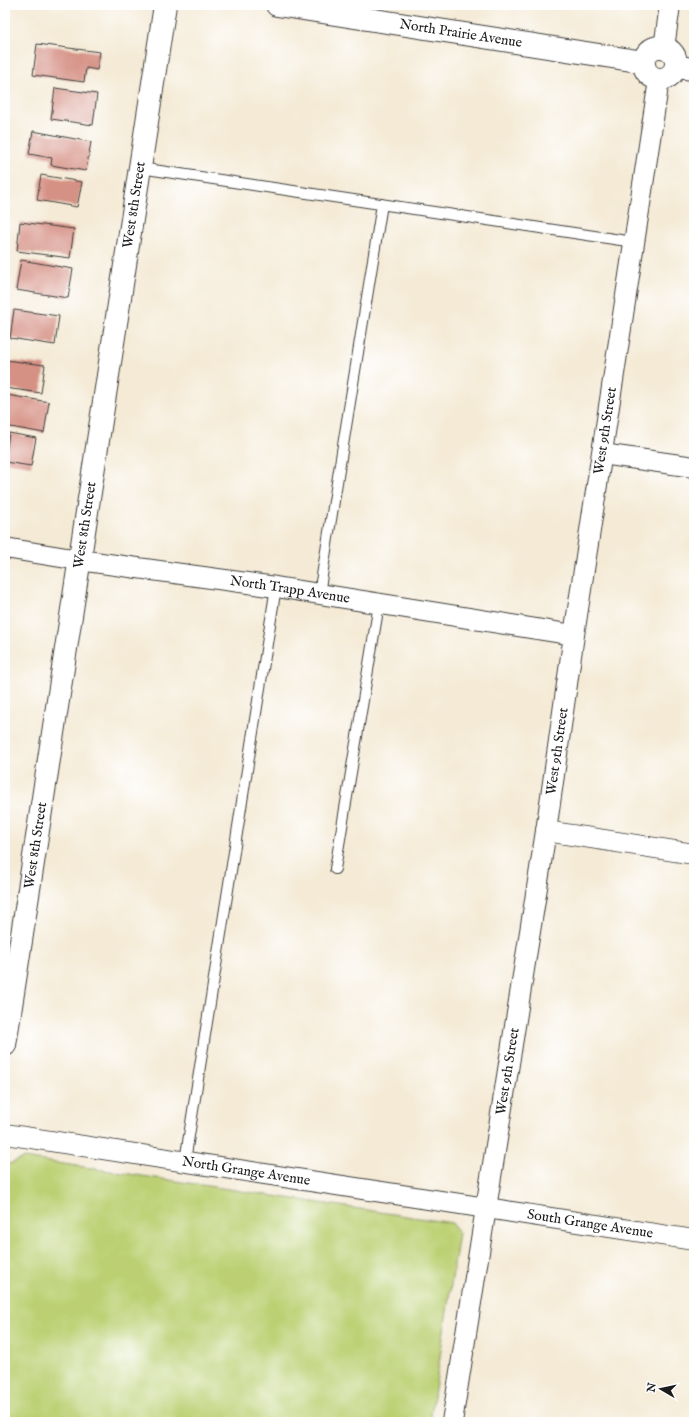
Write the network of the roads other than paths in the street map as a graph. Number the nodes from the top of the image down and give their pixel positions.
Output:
1 (165, 5) edge
2 (277, 5) edge
3 (670, 5) edge
4 (664, 48) junction
5 (644, 62) junction
6 (685, 68) edge
7 (659, 80) junction
8 (140, 168) junction
9 (382, 204) junction
10 (634, 242) junction
11 (602, 454) junction
12 (694, 467) edge
13 (5, 548) edge
14 (80, 560) junction
15 (276, 588) junction
16 (319, 594) junction
17 (379, 604) junction
18 (574, 635) junction
19 (546, 831) junction
20 (694, 854) edge
21 (335, 869) dead end
22 (5, 1045) edge
23 (5, 1134) edge
24 (185, 1162) junction
25 (487, 1207) junction
26 (694, 1240) edge
27 (452, 1422) edge

1 - 8 street, West 8th Street
2 - 5 street, North Prairie Avenue
3 - 4 street
4 - 5 street
4 - 6 street
5 - 7 street
6 - 7 street
7 - 10 street, West 9th Street
8 - 9 lane
8 - 14 street, West 8th Street
9 - 10 lane
9 - 16 lane
10 - 11 street, West 9th Street
11 - 12 street
11 - 18 street, West 9th Street
13 - 14 street, North Trapp Avenue
14 - 15 street, North Trapp Avenue
14 - 22 street, West 8th Street
15 - 16 street, North Trapp Avenue
15 - 24 lane
16 - 17 street, North Trapp Avenue
17 - 18 street, North Trapp Avenue
17 - 21 lane
18 - 19 street, West 9th Street
19 - 20 street
19 - 25 street, West 9th Street
23 - 24 street, North Grange Avenue
24 - 25 street, North Grange Avenue
25 - 26 street, South Grange Avenue
25 - 27 street, West 9th Street

